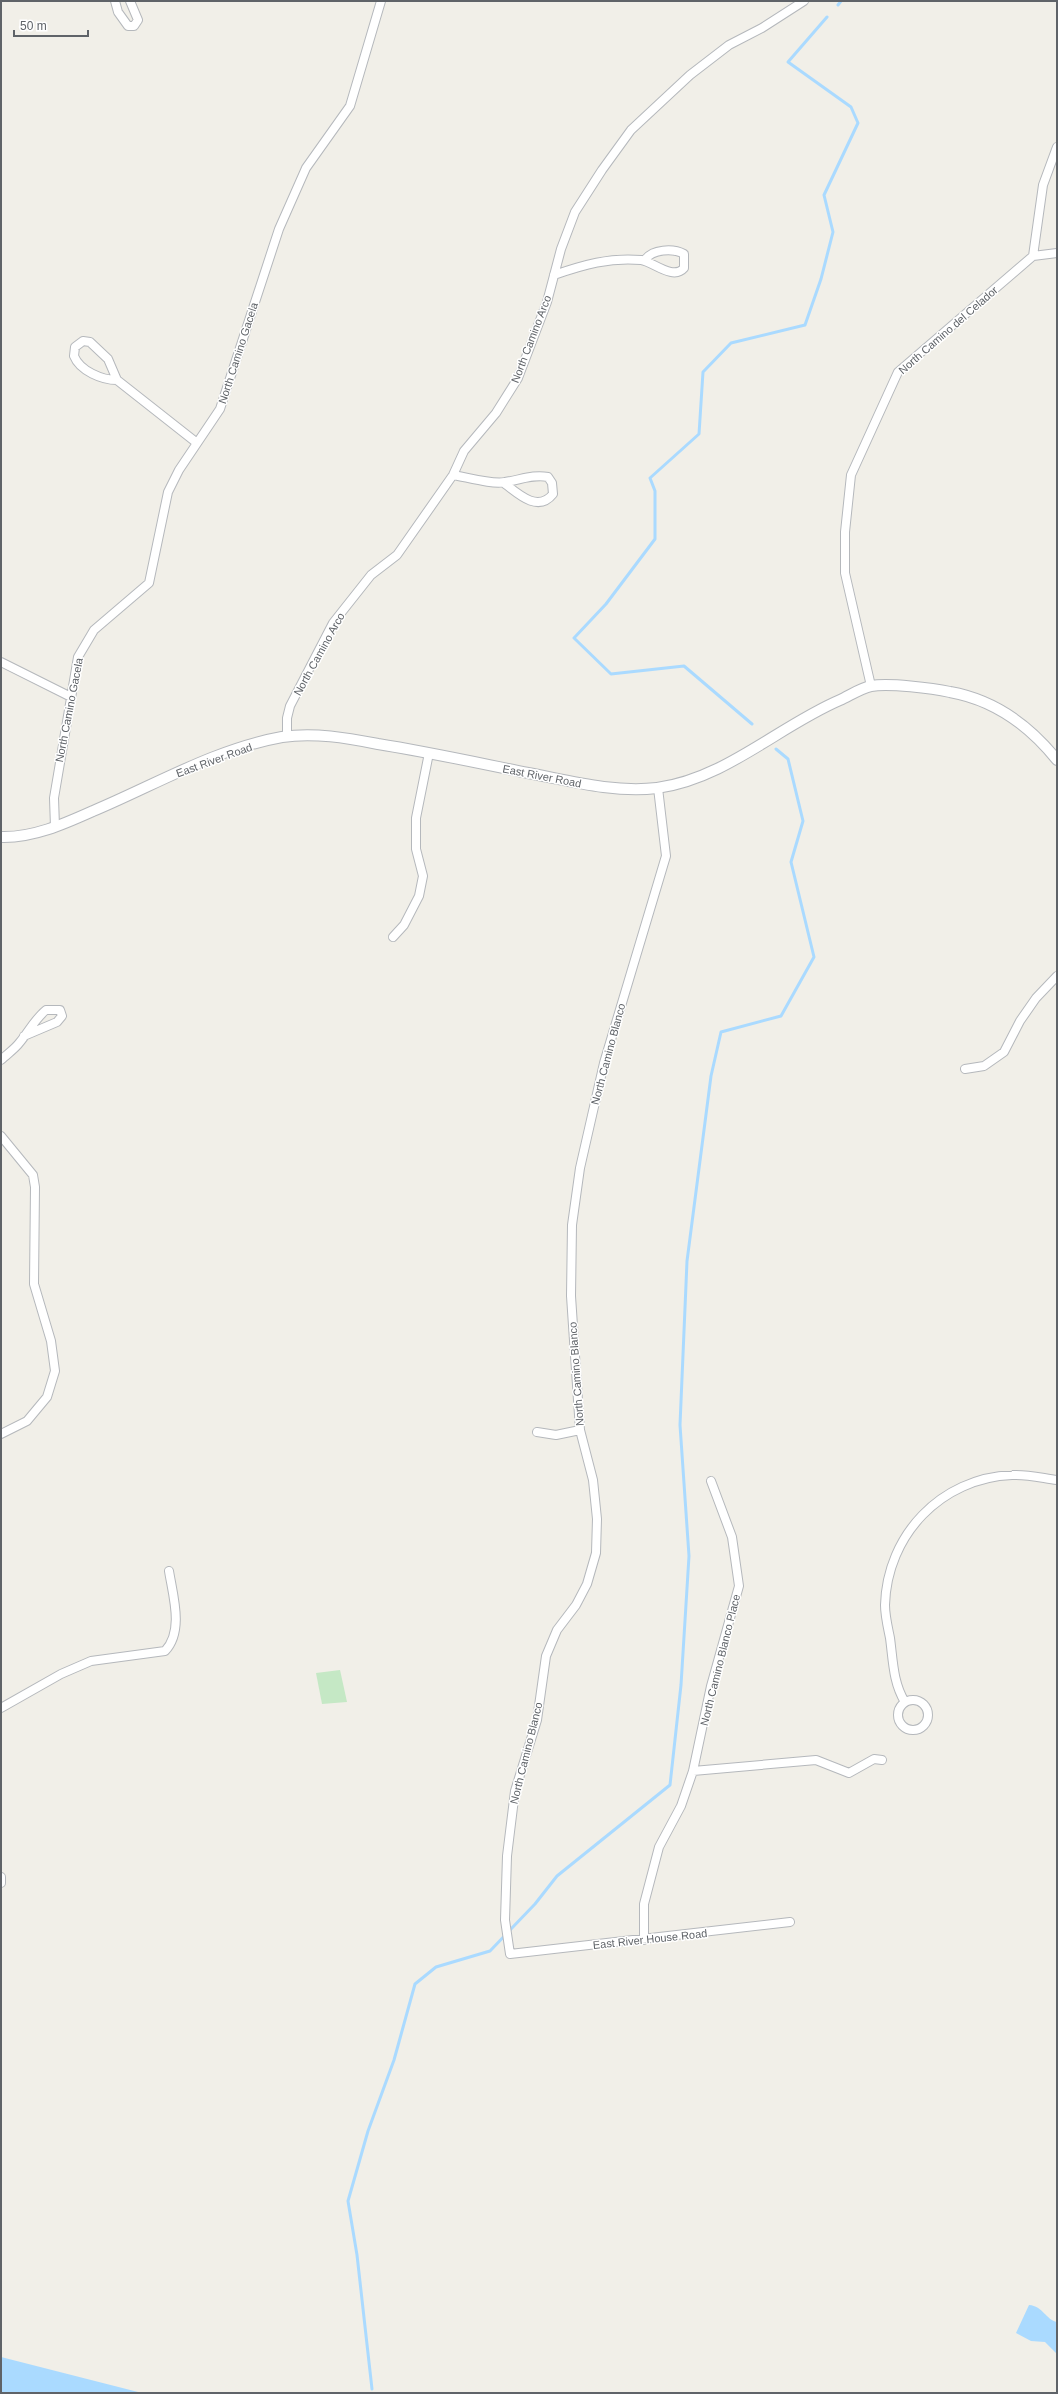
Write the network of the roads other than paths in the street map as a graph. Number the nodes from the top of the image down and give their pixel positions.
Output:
1 (115, 1) edge
2 (130, 1) edge
3 (381, 1) edge
4 (804, 1) edge
5 (1057, 147) edge
6 (1057, 253) edge
7 (1033, 256) junction
8 (645, 260) junction
9 (554, 274) junction
10 (116, 380) junction
11 (197, 443) junction
12 (452, 475) junction
13 (504, 483) junction
14 (1, 662) edge
15 (871, 686) junction
16 (71, 697) junction
17 (287, 737) junction
18 (429, 753) junction
19 (1057, 760) edge
20 (658, 788) junction
21 (56, 827) junction
22 (1, 837) edge
23 (394, 937) dead end
24 (1057, 976) edge
25 (24, 1036) dead end
26 (1, 1060) edge
27 (965, 1069) dead end
28 (1, 1136) edge
29 (580, 1430) junction
30 (536, 1432) dead end
31 (1, 1434) edge
32 (1057, 1480) edge
33 (711, 1481) dead end
34 (169, 1571) dead end
35 (905, 1702) dead end
36 (1, 1708) edge
37 (882, 1760) dead end
38 (693, 1771) junction
39 (1, 1877) edge
40 (1, 1883) edge
41 (790, 1922) dead end
42 (644, 1940) junction
43 (510, 1954) joint

1 - 2 street
3 - 11 street, North Camino Gacela
4 - 9 street, North Camino Arco
5 - 7 street
6 - 7 street
7 - 15 street, North Camino del Celador
8 - 8 street
8 - 9 street
9 - 12 street, North Camino Arco
10 - 10 street
10 - 11 street
11 - 16 street, North Camino Gacela
12 - 13 street
12 - 17 street, North Camino Arco
13 - 13 street
14 - 16 street
15 - 19 street, East River Road
15 - 20 street, East River Road
16 - 21 street, North Camino Gacela
17 - 18 street, East River Road
17 - 21 street, East River Road
18 - 20 street, East River Road
18 - 23 street
20 - 29 street, North Camino Blanco
21 - 22 street, East River Road
24 - 27 street
25 - 26 street
28 - 31 street
29 - 30 street
29 - 43 street, North Camino Blanco
32 - 35 street
33 - 38 street, North Camino Blanco Place
34 - 36 street
37 - 38 street
38 - 42 street, North Camino Blanco Place
39 - 40 street
41 - 42 street, East River House Road
42 - 43 street, East River House Road

